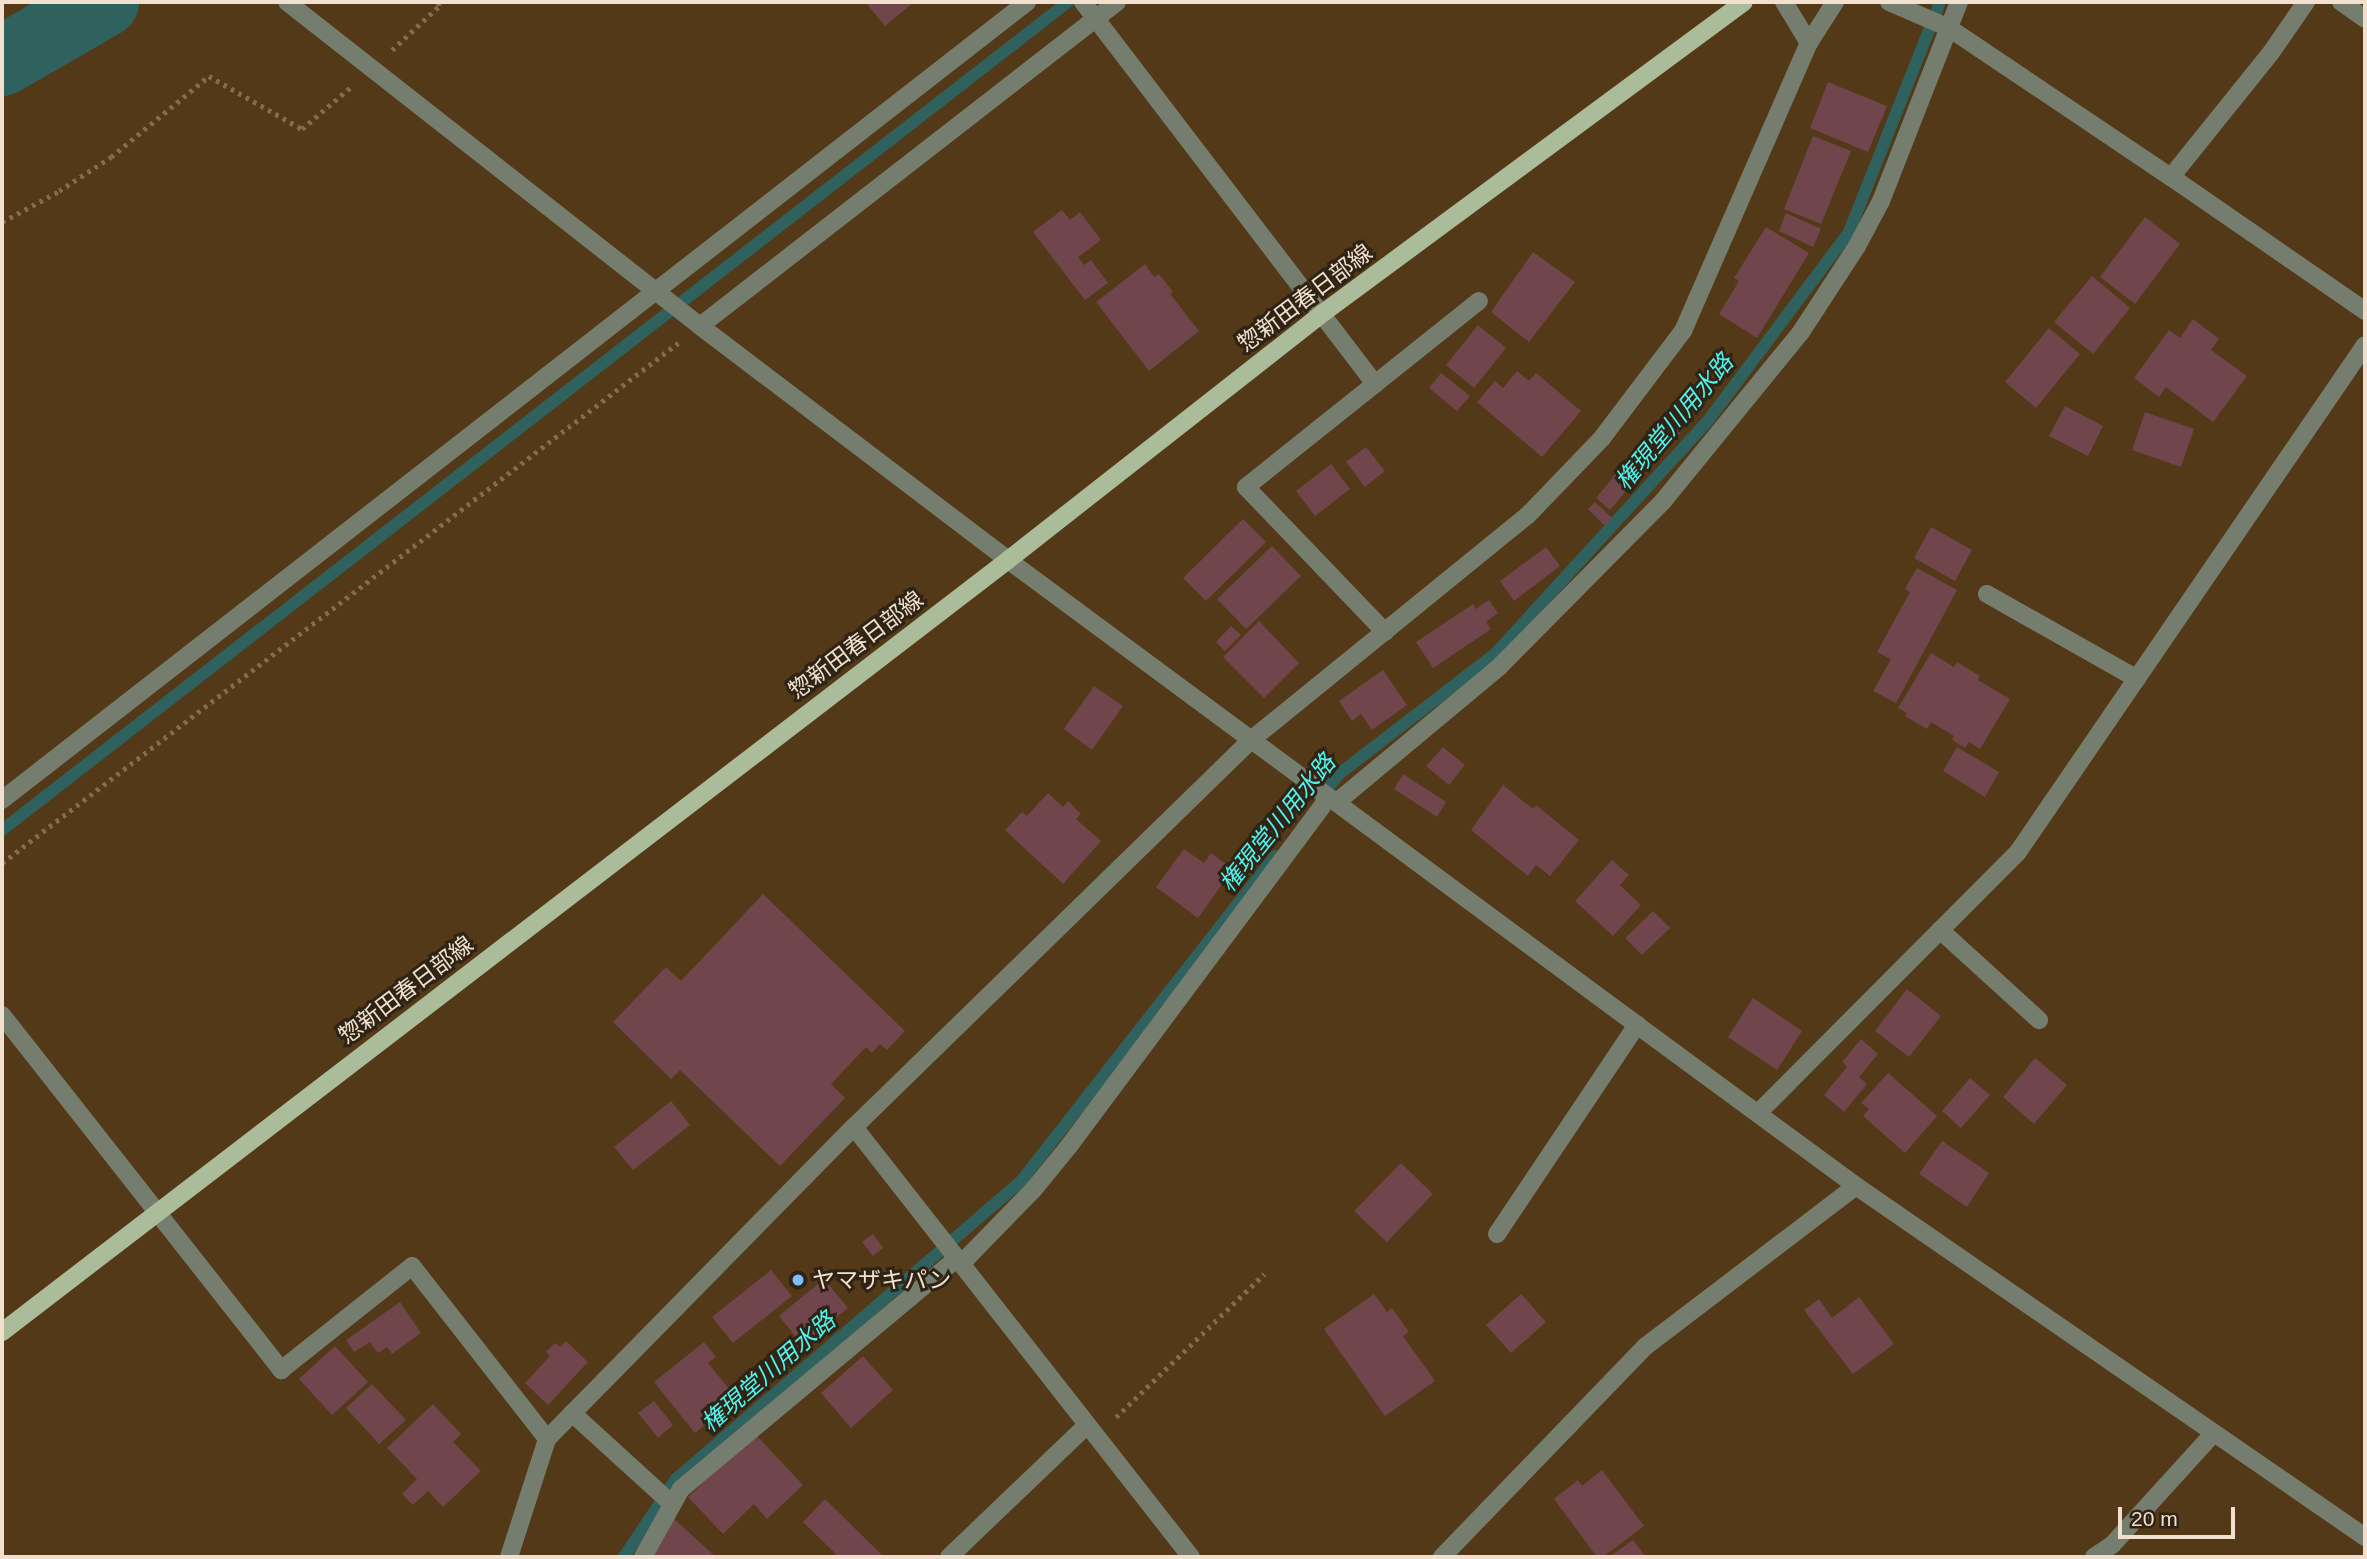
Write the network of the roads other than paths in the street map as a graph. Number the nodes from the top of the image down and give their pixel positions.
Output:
1 (287, 2) edge
2 (1027, 2) edge
3 (1083, 2) edge
4 (1116, 2) edge
5 (1744, 2) edge
6 (1784, 2) edge
7 (1835, 2) edge
8 (1889, 2) edge
9 (1959, 2) edge
10 (2306, 2) edge
11 (2341, 2) edge
12 (1096, 18) junction
13 (2365, 19) edge
14 (1947, 27) junction
15 (1810, 43) junction
16 (2171, 177) junction
17 (657, 292) junction
18 (1479, 301) dead end
19 (2365, 311) edge
20 (1323, 313) junction
21 (700, 326) junction
22 (2365, 345) edge
23 (1375, 384) junction
24 (1008, 560) junction
25 (1987, 594) dead end
26 (1385, 632) junction
27 (2137, 679) junction
28 (1251, 740) junction
29 (1331, 798) junction
30 (2, 800) edge
31 (1940, 930) junction
32 (2, 1015) edge
33 (2039, 1020) dead end
34 (1637, 1025) junction
35 (1758, 1113) junction
36 (854, 1127) junction
37 (1856, 1186) junction
38 (156, 1211) junction
39 (1497, 1234) dead end
40 (959, 1261) junction
41 (2, 1332) edge
42 (572, 1413) junction
43 (1091, 1431) junction
44 (2214, 1433) junction
45 (547, 1439) junction
46 (672, 1504) junction
47 (2365, 1536) edge
48 (509, 1557) edge
49 (643, 1557) edge
50 (949, 1557) edge
51 (1191, 1557) edge
52 (1442, 1557) edge
53 (2094, 1557) edge

1 - 17 street
2 - 17 street
3 - 12 street
4 - 12 street
5 - 20 main road, 惣新田春日部線
6 - 15 street
7 - 15 street
8 - 14 street
9 - 14 street
10 - 16 street
11 - 13 street
12 - 20 street
12 - 21 street
14 - 16 street
14 - 29 street
15 - 26 street
16 - 19 street
17 - 21 street
17 - 30 street
18 - 23 street
20 - 23 street
20 - 24 main road, 惣新田春日部線
21 - 24 street
22 - 27 street
23 - 26 street
24 - 28 street
24 - 38 main road, 惣新田春日部線
25 - 27 street
26 - 28 street
27 - 31 street
28 - 29 street
28 - 36 street
29 - 34 street
29 - 40 street
31 - 33 street
31 - 35 street
32 - 38 street
34 - 35 street
34 - 39 street
35 - 37 street
36 - 40 street
36 - 42 street
37 - 44 street
37 - 52 street
38 - 41 main road, 惣新田春日部線
38 - 45 street
40 - 43 street
40 - 46 street
42 - 45 street
42 - 46 street
43 - 50 street
43 - 51 street
44 - 47 street
44 - 53 street
45 - 48 street
46 - 49 street

